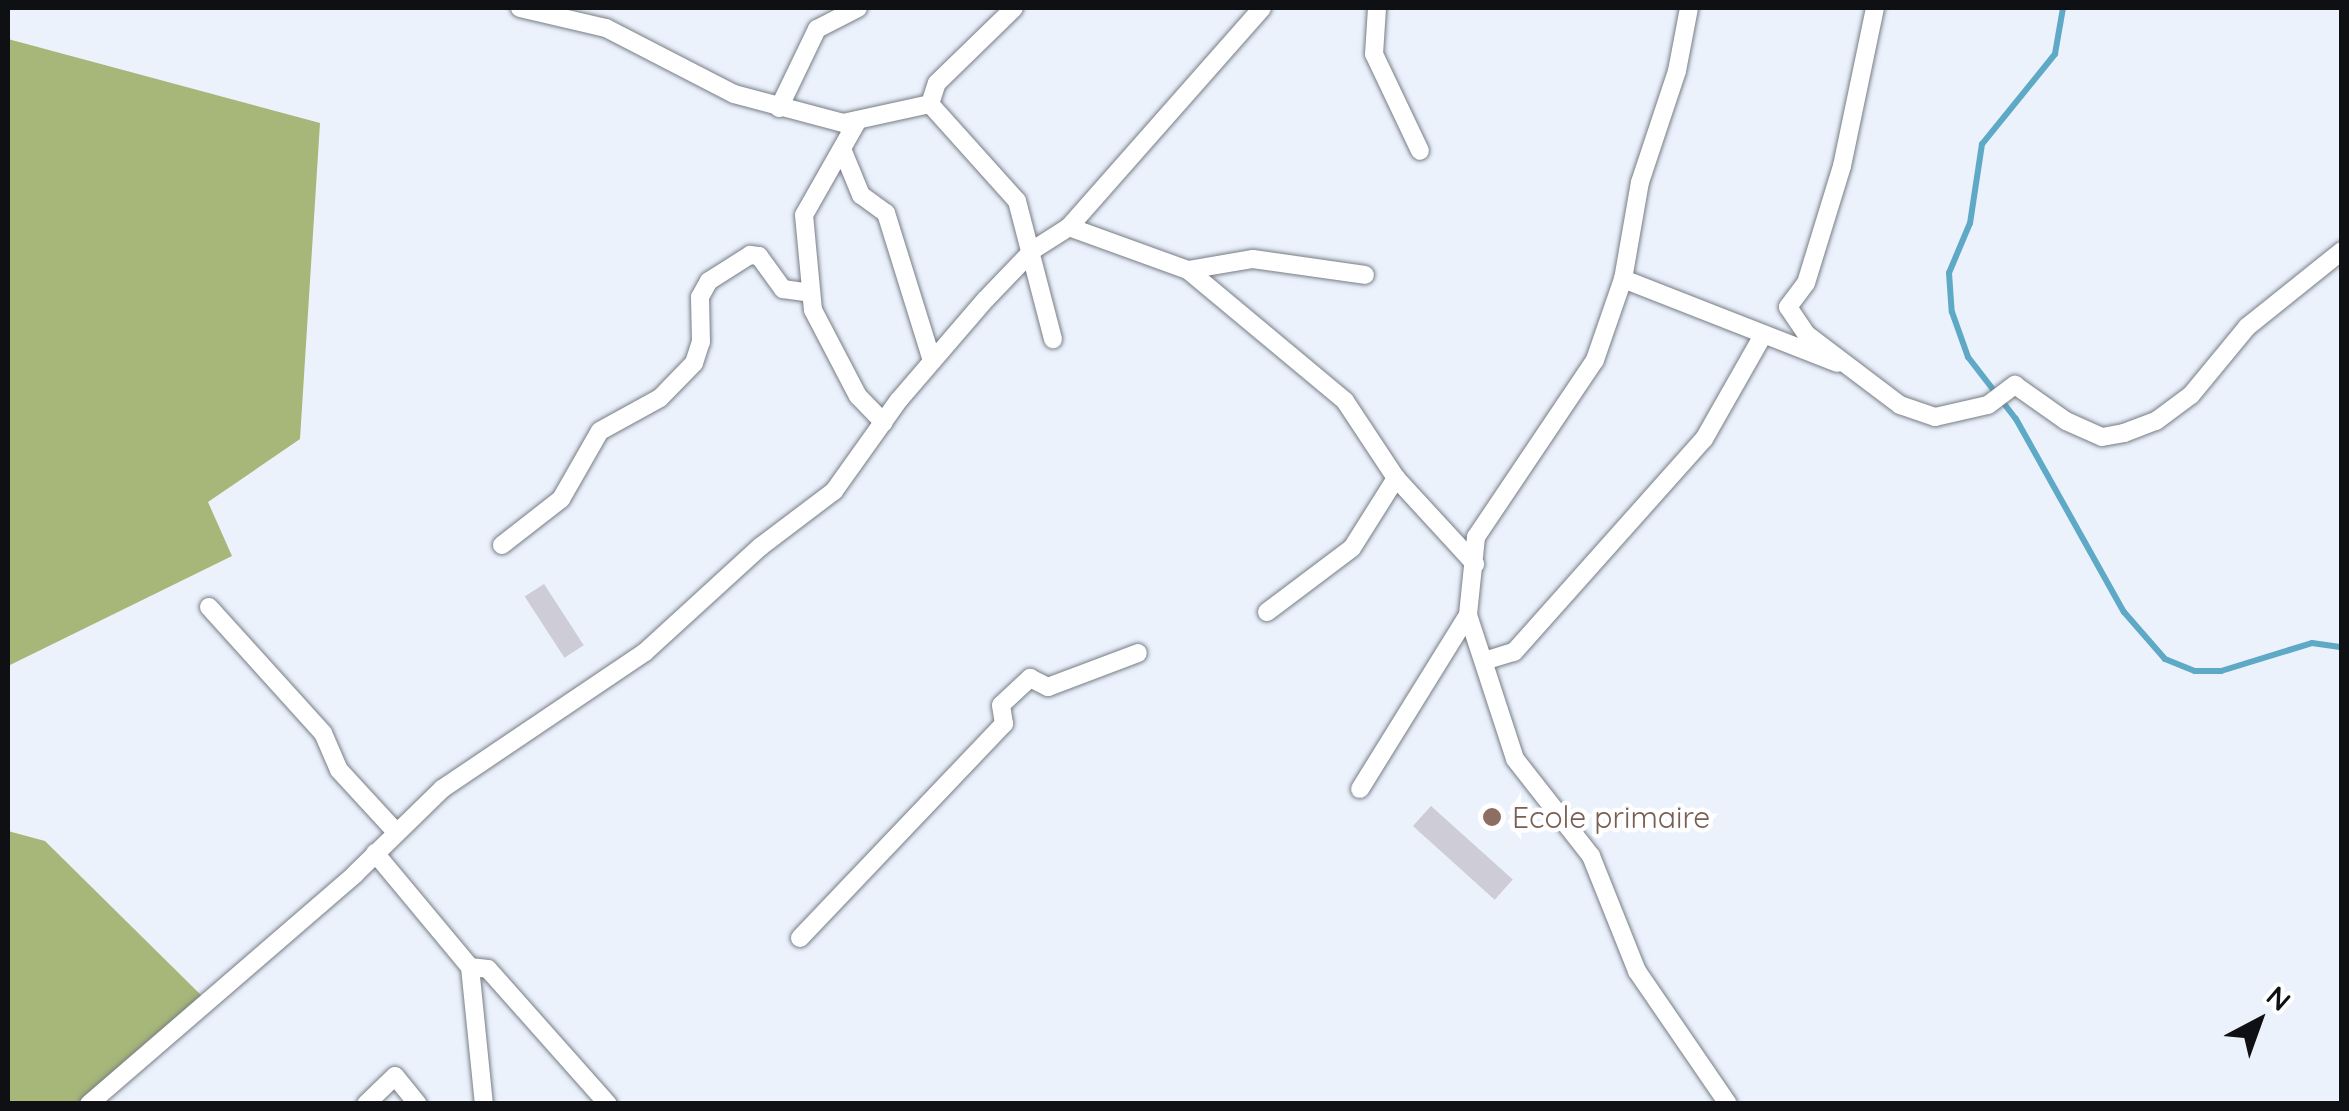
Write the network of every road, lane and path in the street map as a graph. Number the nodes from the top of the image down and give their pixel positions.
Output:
1 (520, 8) edge
2 (858, 8) edge
3 (1014, 8) edge
4 (1262, 8) edge
5 (1376, 8) edge
6 (1689, 8) edge
7 (1875, 8) edge
8 (572, 14) edge
9 (930, 104) junction
10 (778, 108) junction
11 (858, 120) junction
12 (842, 149) junction
13 (1420, 151) dead end
14 (1068, 227) junction
15 (1034, 250) junction
16 (2342, 251) edge
17 (1188, 270) junction
18 (1365, 275) dead end
19 (1623, 279) junction
20 (811, 293) junction
21 (1762, 337) junction
22 (1053, 339) dead end
23 (932, 361) junction
24 (1844, 365) junction
25 (884, 422) junction
26 (1396, 478) junction
27 (502, 545) dead end
28 (1474, 564) junction
29 (209, 607) dead end
30 (1267, 612) dead end
31 (1468, 616) junction
32 (1138, 653) dead end
33 (1484, 661) junction
34 (1360, 790) dead end
35 (396, 832) junction
36 (375, 852) junction
37 (800, 938) dead end
38 (470, 967) junction
39 (597, 1100) edge
40 (90, 1104) edge
41 (366, 1104) edge
42 (418, 1104) edge
43 (484, 1104) edge
44 (1728, 1104) edge

1 - 8 street
2 - 10 street
3 - 9 street
4 - 14 street
5 - 13 street
6 - 19 street
7 - 24 street
8 - 10 street
9 - 11 street
9 - 15 street
10 - 11 street
11 - 12 street
12 - 20 street
12 - 23 street
14 - 15 street
14 - 17 street
15 - 22 street
15 - 23 street
16 - 24 street
17 - 18 street
17 - 26 street
19 - 21 street
19 - 28 street
20 - 25 street
20 - 27 street
21 - 24 street
21 - 33 street
23 - 25 street
25 - 35 street
26 - 28 street
26 - 30 street
28 - 31 street
29 - 35 street
31 - 33 street
31 - 34 street
32 - 37 street
33 - 44 street
35 - 36 street
36 - 38 street
36 - 40 street
38 - 39 street
38 - 43 street
41 - 42 street

